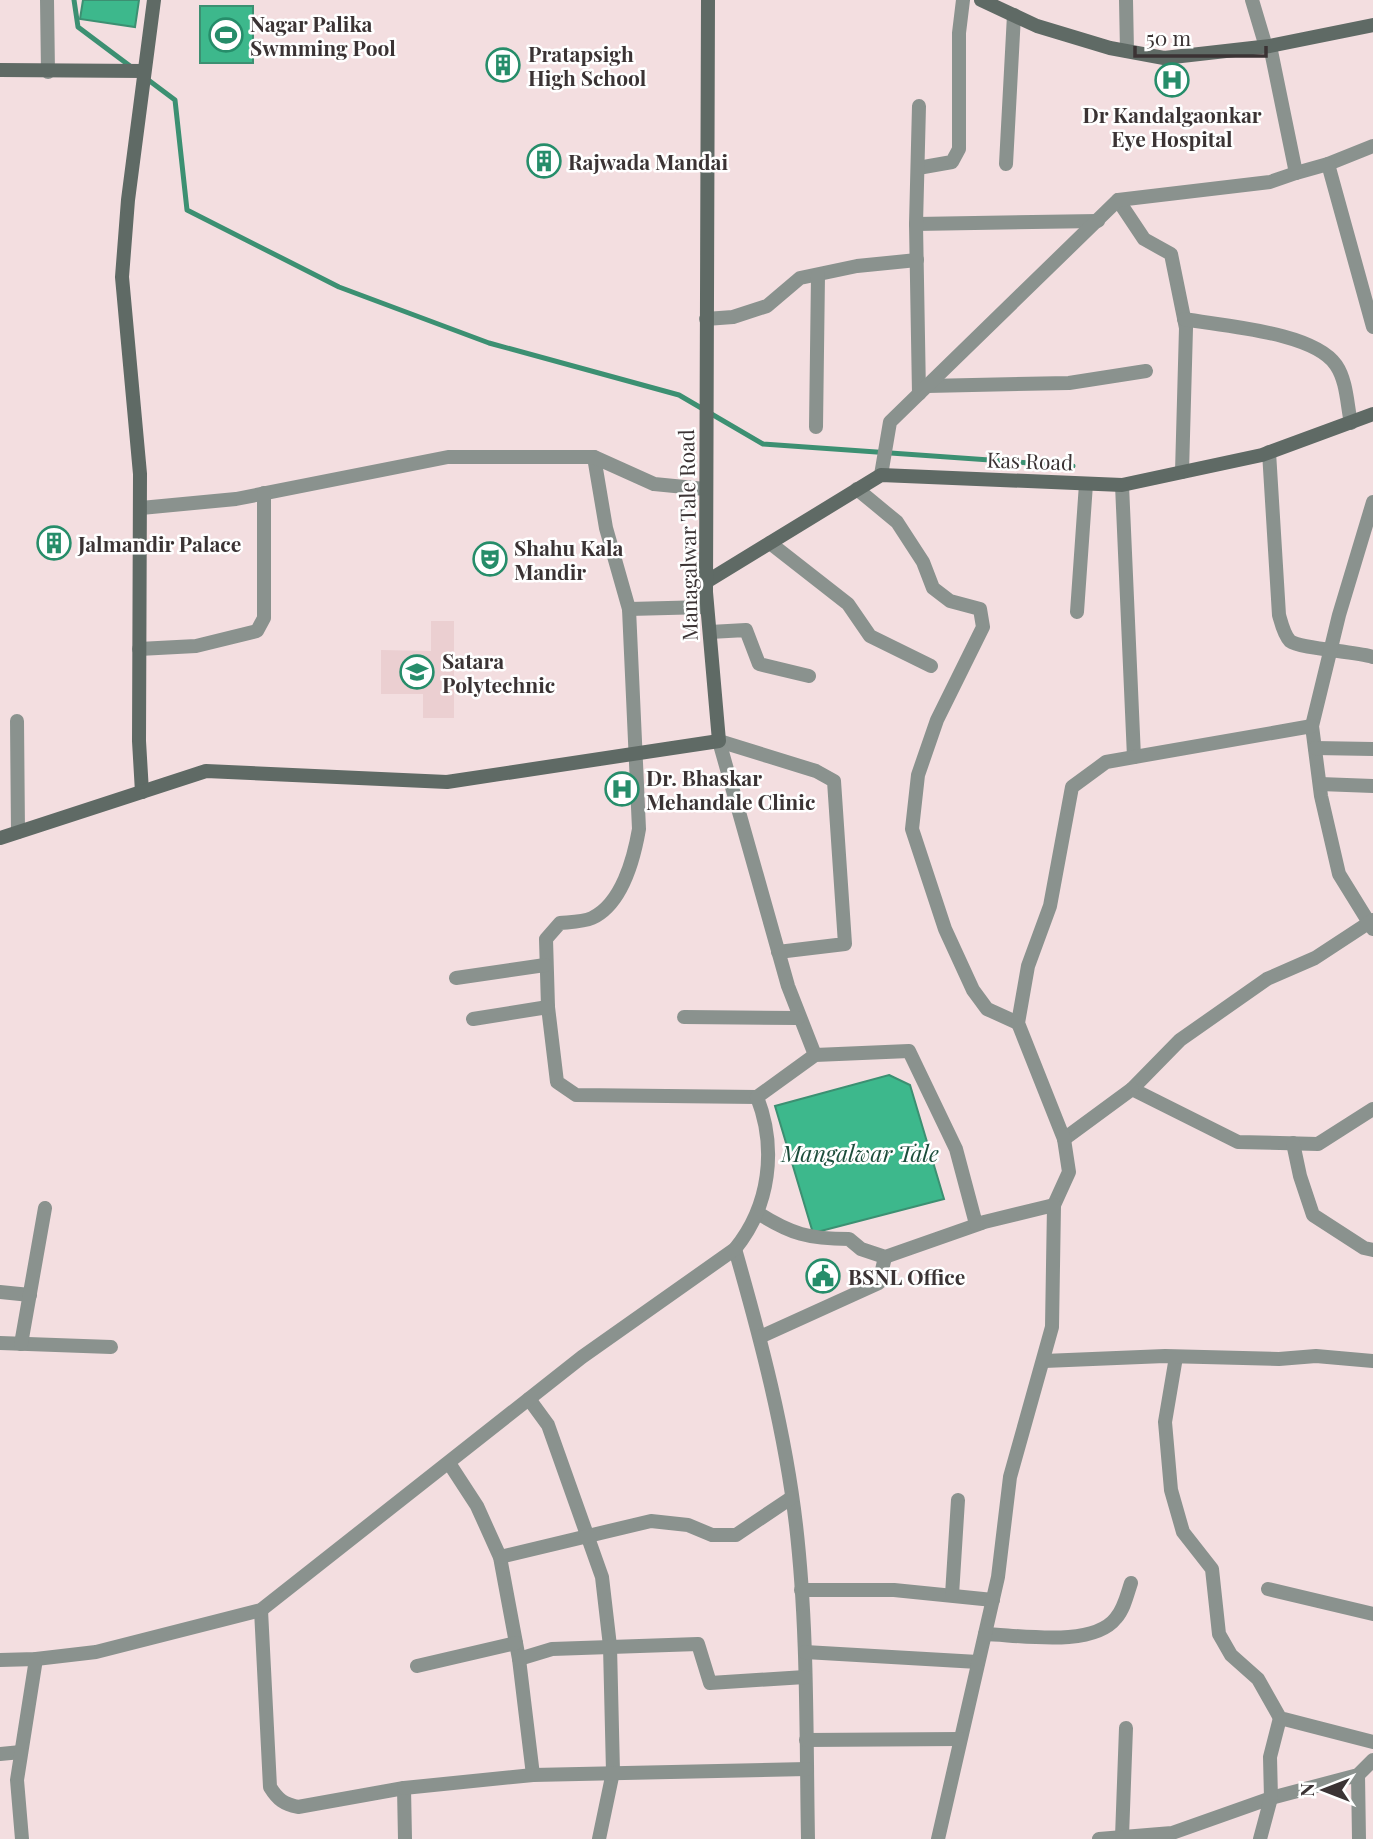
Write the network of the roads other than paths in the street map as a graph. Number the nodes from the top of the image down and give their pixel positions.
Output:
1 (47, 0) edge
2 (154, 0) edge
3 (708, 0) edge
4 (963, 0) edge
5 (981, 0) edge
6 (1126, 0) edge
7 (1252, 0) edge
8 (1014, 15) junction
9 (1373, 25) edge
10 (1268, 47) junction
11 (1127, 51) junction
12 (0, 70) edge
13 (144, 71) junction
14 (48, 72) junction
15 (919, 106) dead end
16 (1373, 146) edge
17 (1006, 164) dead end
18 (1328, 164) junction
19 (918, 168) junction
20 (1296, 173) junction
21 (1118, 200) junction
22 (1098, 221) junction
23 (916, 225) junction
24 (917, 260) junction
25 (818, 275) junction
26 (706, 319) junction
27 (1184, 319) junction
28 (1373, 327) edge
29 (1146, 370) dead end
30 (923, 390) junction
31 (1373, 414) edge
32 (1351, 423) junction
33 (816, 427) dead end
34 (1269, 452) junction
35 (594, 457) junction
36 (1182, 472) junction
37 (881, 475) junction
38 (1086, 484) junction
39 (1122, 485) junction
40 (705, 489) junction
41 (857, 489) junction
42 (264, 493) junction
43 (1373, 502) edge
44 (141, 508) junction
45 (770, 543) junction
46 (706, 582) junction
47 (708, 607) junction
48 (629, 610) junction
49 (1077, 612) dead end
50 (709, 632) junction
51 (139, 649) junction
52 (1331, 649) junction
53 (1373, 657) edge
54 (931, 666) dead end
55 (809, 676) dead end
56 (17, 721) dead end
57 (1312, 726) junction
58 (719, 741) junction
59 (1315, 748) junction
60 (1373, 749) edge
61 (637, 753) junction
62 (1134, 757) junction
63 (1320, 784) junction
64 (1373, 786) edge
65 (142, 792) junction
66 (18, 832) junction
67 (0, 838) edge
68 (1371, 924) edge
69 (778, 952) junction
70 (545, 965) junction
71 (456, 978) dead end
72 (548, 1007) junction
73 (684, 1017) dead end
74 (798, 1018) junction
75 (473, 1019) dead end
76 (1018, 1023) junction
77 (815, 1055) junction
78 (1132, 1089) junction
79 (757, 1097) junction
80 (1373, 1109) edge
81 (1064, 1139) junction
82 (1293, 1143) junction
83 (1054, 1205) junction
84 (45, 1208) dead end
85 (758, 1213) junction
86 (982, 1223) junction
87 (735, 1249) junction
88 (1373, 1250) edge
89 (885, 1257) junction
90 (0, 1292) edge
91 (30, 1294) junction
92 (760, 1337) junction
93 (0, 1343) edge
94 (21, 1344) junction
95 (110, 1347) dead end
96 (1176, 1357) junction
97 (1044, 1361) junction
98 (1373, 1361) edge
99 (529, 1399) junction
100 (449, 1463) junction
101 (791, 1498) junction
102 (958, 1500) dead end
103 (586, 1537) junction
104 (500, 1557) junction
105 (1131, 1583) dead end
106 (1268, 1589) dead end
107 (801, 1590) junction
108 (952, 1595) junction
109 (993, 1600) junction
110 (261, 1610) junction
111 (1373, 1614) edge
112 (985, 1634) junction
113 (516, 1643) junction
114 (610, 1646) junction
115 (805, 1652) junction
116 (36, 1659) junction
117 (519, 1659) junction
118 (0, 1660) edge
119 (978, 1662) junction
120 (417, 1666) dead end
121 (805, 1677) junction
122 (1280, 1718) junction
123 (1126, 1728) dead end
124 (806, 1740) junction
125 (960, 1740) junction
126 (1373, 1742) edge
127 (21, 1752) junction
128 (0, 1754) edge
129 (1373, 1760) edge
130 (807, 1769) junction
131 (614, 1772) junction
132 (533, 1775) junction
133 (1358, 1775) junction
134 (404, 1788) junction
135 (1272, 1798) junction
136 (1191, 1833) edge
137 (1122, 1837) edge
138 (22, 1839) edge
139 (405, 1839) edge
140 (599, 1839) edge
141 (808, 1839) edge
142 (938, 1839) edge
143 (1099, 1839) edge
144 (1260, 1839) edge
145 (1359, 1839) edge

1 - 14 street
2 - 13 main road
3 - 26 main road, Managalwar Tale Road
4 - 19 street
5 - 8 main road
6 - 11 street
7 - 10 street
8 - 11 main road
8 - 17 street
9 - 10 main road
10 - 11 main road
10 - 20 street
12 - 14 main road
13 - 14 main road
13 - 44 main road
15 - 19 street
16 - 18 street
18 - 20 street
18 - 28 street
19 - 23 street
20 - 21 street
21 - 22 street
21 - 27 street
22 - 23 street
22 - 30 street
23 - 24 street
24 - 25 street
24 - 30 street
25 - 26 street
25 - 33 street
26 - 40 main road, Managalwar Tale Road
27 - 32 street
27 - 36 street
29 - 30 street
30 - 37 street
31 - 32 main road, Kas Road
32 - 34 main road, Kas Road
34 - 36 main road, Kas Road
34 - 52 street
35 - 40 street
35 - 42 street
35 - 48 street
36 - 39 main road, Kas Road
37 - 38 main road, Kas Road
37 - 41 main road
38 - 39 main road, Kas Road
38 - 49 street
39 - 62 street
40 - 46 main road, Managalwar Tale Road
41 - 45 main road
41 - 76 street
42 - 44 street
42 - 51 street
43 - 52 street
44 - 51 main road
45 - 46 main road
45 - 54 street
46 - 47 main road, Managalwar Tale Road
47 - 48 street
47 - 50 main road, Managalwar Tale Road
48 - 61 street
50 - 55 street
50 - 58 main road, Managalwar Tale Road
51 - 65 main road
52 - 53 street
52 - 57 street
56 - 66 street
57 - 59 street
57 - 62 street
58 - 61 main road
58 - 69 street, Managalwar Tale Road
58 - 69 street
59 - 60 street
59 - 63 street
61 - 65 main road
61 - 70 street
62 - 76 street
63 - 64 street
63 - 68 street
65 - 66 main road
66 - 67 main road
68 - 78 street
69 - 74 street, Managalwar Tale Road
70 - 71 street
70 - 72 street
72 - 75 street
72 - 79 street
73 - 74 street
74 - 77 street, Managalwar Tale Road
76 - 81 street
77 - 79 street
77 - 86 street
78 - 81 street
78 - 82 street
79 - 85 street
80 - 82 street
81 - 83 street
82 - 88 street
83 - 86 street
83 - 97 street
84 - 91 street
85 - 87 street
85 - 89 street
86 - 89 street
87 - 92 street
87 - 99 street
89 - 92 street
90 - 91 street
91 - 94 street
92 - 101 street
93 - 94 street
94 - 95 street
96 - 97 street
96 - 98 street
96 - 122 street
97 - 109 street
99 - 100 street
99 - 103 street
100 - 104 street
100 - 110 street
101 - 103 street
101 - 107 street
102 - 108 street
103 - 104 street
103 - 114 street
104 - 113 street
105 - 112 street
106 - 111 street
107 - 108 street
107 - 115 street
108 - 109 street
109 - 112 street
110 - 116 street
110 - 134 street
112 - 119 street
113 - 117 street
113 - 120 street
114 - 117 street
114 - 121 street
114 - 131 street
115 - 119 street
115 - 121 street
116 - 118 street
116 - 127 street
117 - 132 street
119 - 125 street
121 - 124 street
122 - 126 street
122 - 135 street
123 - 137 street
124 - 125 street
124 - 130 street
125 - 142 street
127 - 128 street
127 - 138 street
129 - 133 street
130 - 131 street
130 - 141 street
131 - 132 street
131 - 140 street
132 - 134 street
133 - 135 street
133 - 145 street
134 - 139 street
135 - 136 street
135 - 144 street
136 - 137 street
137 - 143 street

